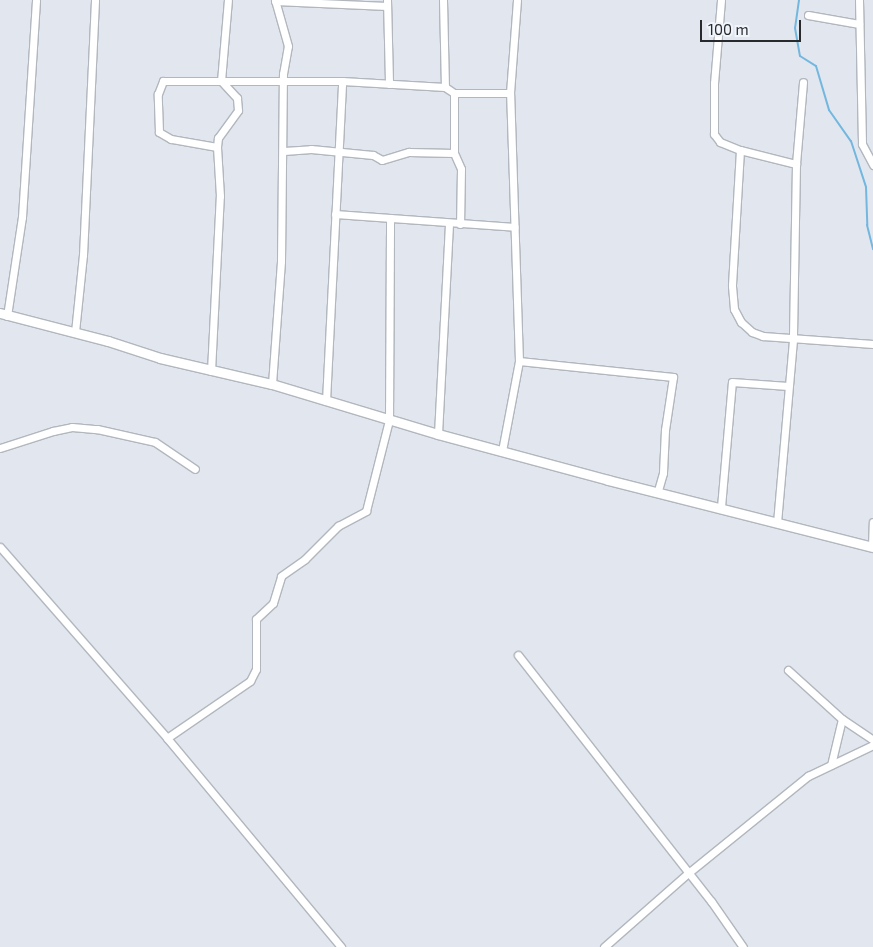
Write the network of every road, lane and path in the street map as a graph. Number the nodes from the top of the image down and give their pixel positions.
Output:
1 (36, 0) edge
2 (95, 0) edge
3 (228, 0) edge
4 (275, 0) edge
5 (443, 0) edge
6 (517, 0) edge
7 (721, 0) edge
8 (859, 0) edge
9 (387, 3) edge
10 (808, 15) dead end
11 (859, 24) junction
12 (221, 81) junction
13 (342, 81) junction
14 (283, 82) junction
15 (803, 82) dead end
16 (389, 84) junction
17 (445, 87) junction
18 (454, 93) junction
19 (510, 93) junction
20 (217, 147) junction
21 (740, 150) junction
22 (284, 151) junction
23 (338, 152) junction
24 (454, 153) junction
25 (796, 164) junction
26 (873, 165) edge
27 (335, 214) junction
28 (390, 218) junction
29 (449, 223) junction
30 (460, 224) junction
31 (515, 227) junction
32 (4, 314) edge
33 (75, 332) junction
34 (793, 340) junction
35 (873, 344) edge
36 (519, 361) junction
37 (211, 371) junction
38 (272, 384) junction
39 (788, 386) junction
40 (326, 401) junction
41 (389, 420) junction
42 (438, 434) junction
43 (0, 448) edge
44 (502, 451) junction
45 (195, 469) dead end
46 (658, 492) junction
47 (721, 507) junction
48 (777, 522) junction
49 (873, 522) edge
50 (872, 546) edge
51 (0, 547) edge
52 (518, 655) dead end
53 (788, 670) dead end
54 (842, 719) junction
55 (167, 738) junction
56 (873, 740) edge
57 (873, 745) edge
58 (830, 765) junction
59 (687, 874) junction
60 (341, 947) edge
61 (604, 947) edge
62 (743, 947) edge

1 - 32 street
2 - 33 street
3 - 12 street
4 - 9 street
4 - 14 street
5 - 17 street
6 - 19 street
7 - 21 street
8 - 11 street
9 - 16 street
10 - 11 street
11 - 26 street
12 - 14 street
12 - 20 street
12 - 20 street
13 - 14 street
13 - 16 street
13 - 23 street
14 - 22 street
15 - 25 street
16 - 17 street
17 - 18 street
18 - 19 street
18 - 24 street
19 - 31 street
20 - 37 street
21 - 25 street
21 - 34 street
22 - 23 street
22 - 38 street
23 - 24 street
23 - 27 street
24 - 30 street
25 - 34 street
27 - 28 street
27 - 40 street
28 - 29 street
28 - 41 street
29 - 30 street
29 - 42 street
30 - 31 street
31 - 36 street
32 - 33 street
33 - 37 street
34 - 35 street
34 - 39 street
36 - 44 street
36 - 46 street
37 - 38 street
38 - 40 street
39 - 47 street
39 - 48 street
40 - 41 street
41 - 42 street
41 - 55 street
42 - 44 street
43 - 45 street
44 - 46 street
46 - 47 street
47 - 48 street
48 - 50 street
49 - 50 street
51 - 55 street
52 - 59 street
53 - 54 street
54 - 56 street
54 - 58 street
55 - 60 street
57 - 58 street
58 - 59 street
59 - 61 street
59 - 62 street

